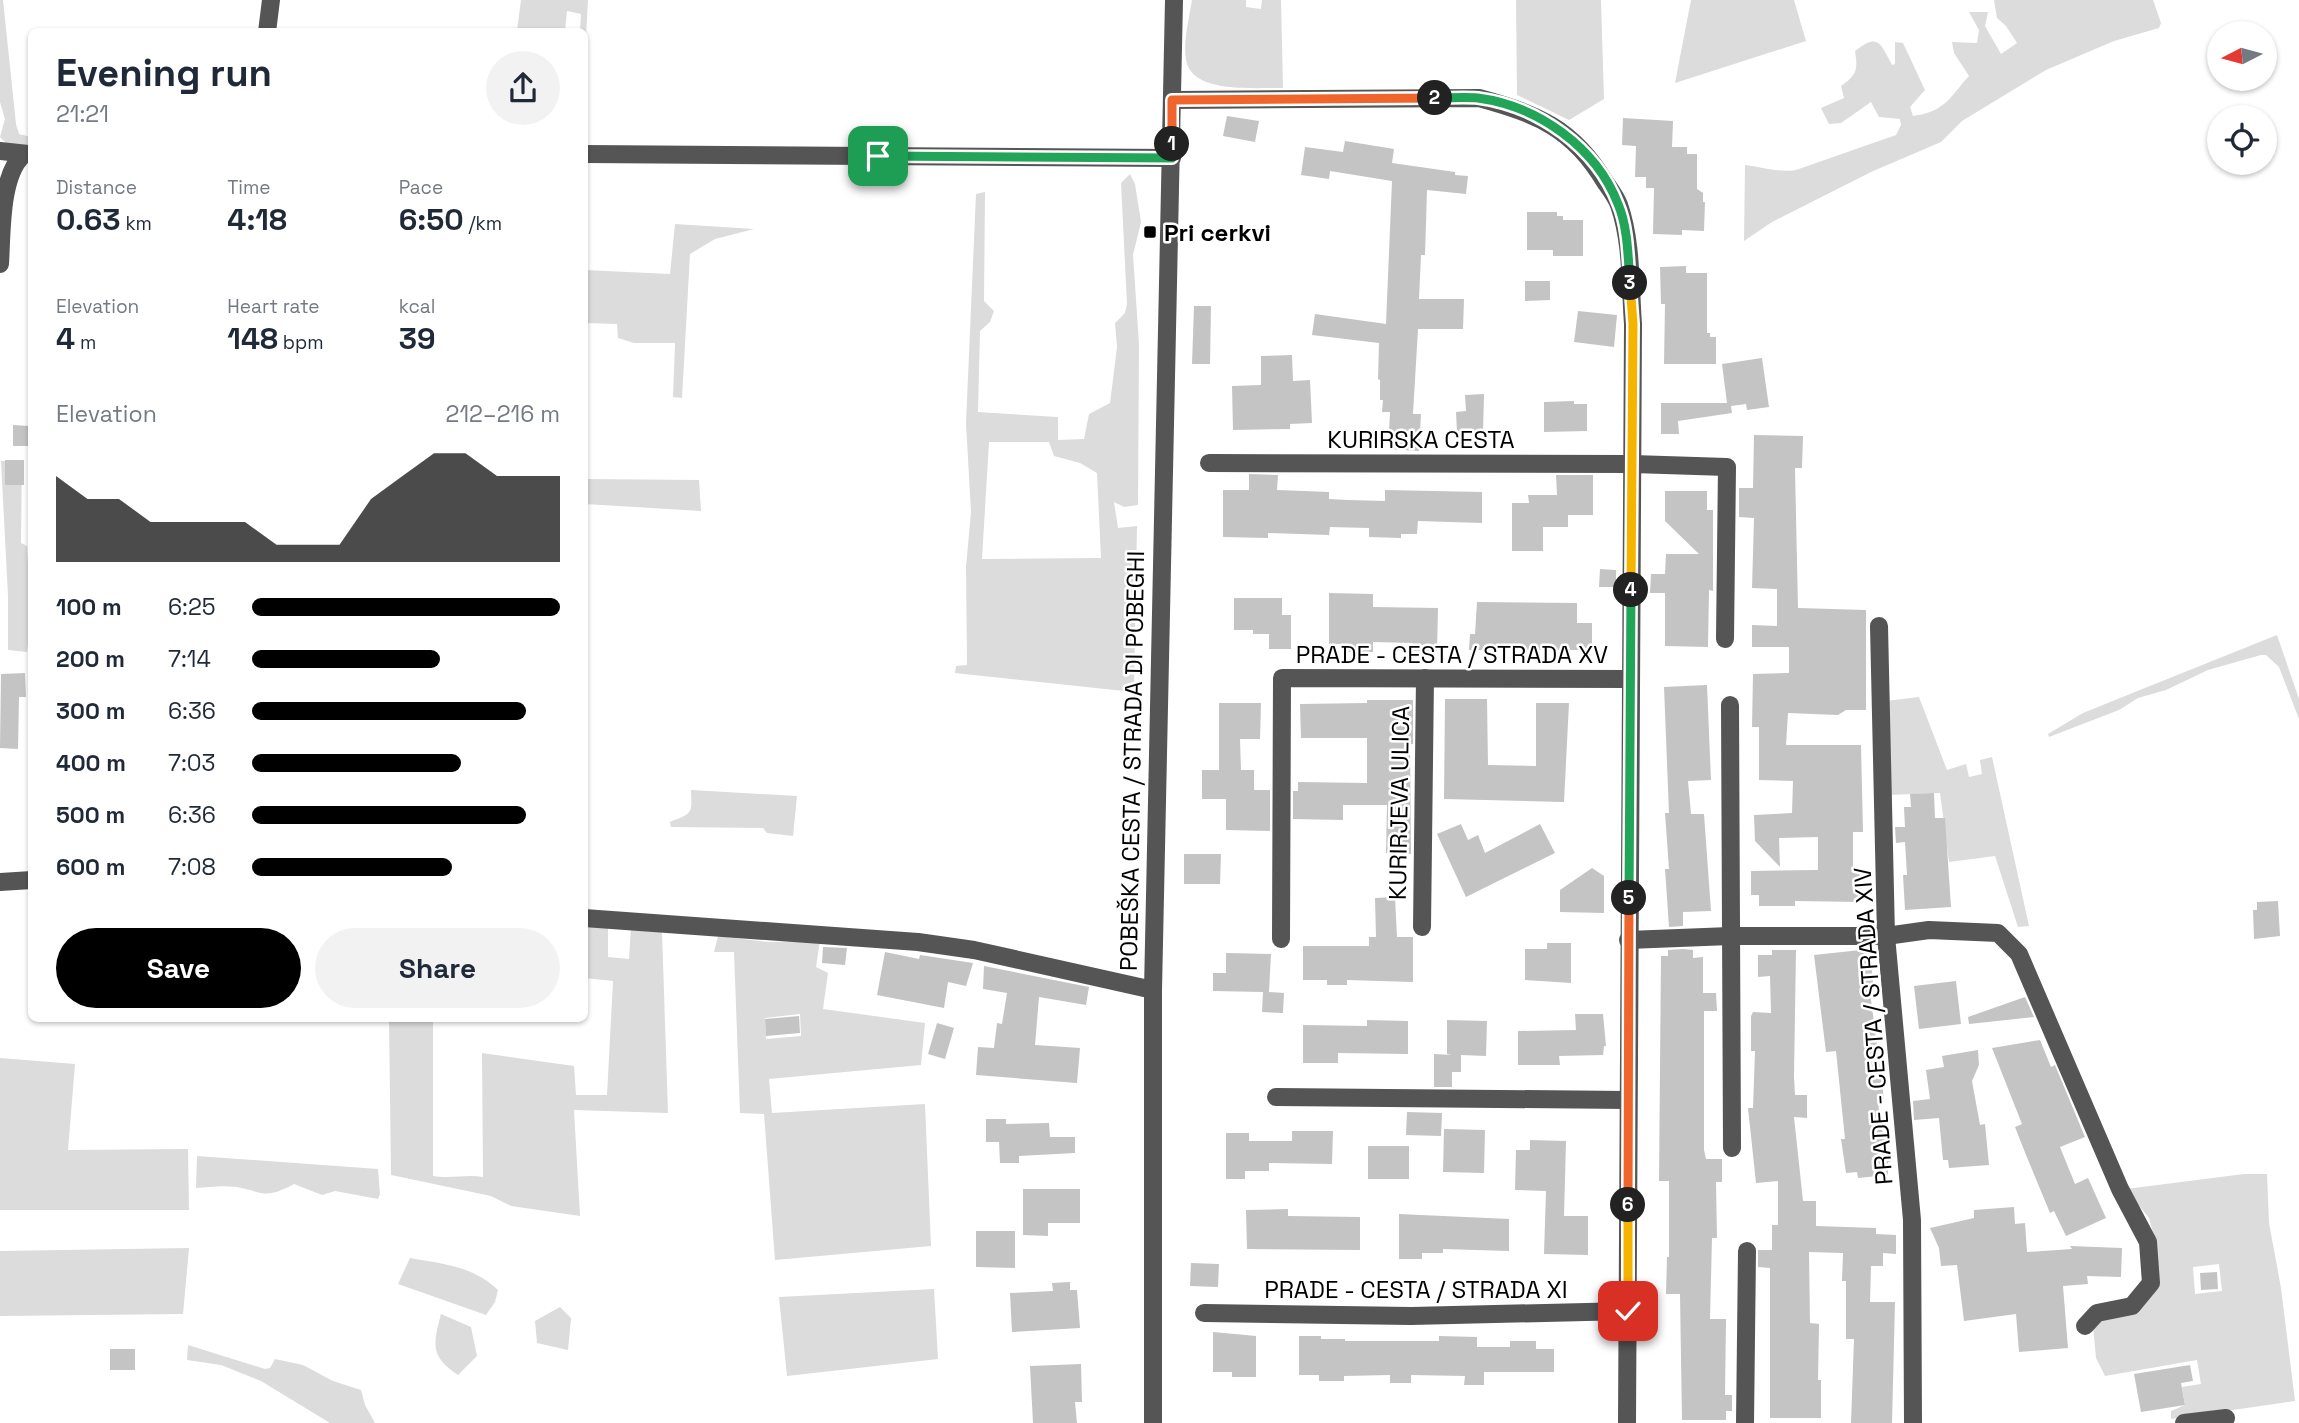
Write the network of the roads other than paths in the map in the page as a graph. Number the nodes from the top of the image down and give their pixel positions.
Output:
1 (271, 0) edge
2 (1174, 0) edge
3 (268, 28) edge
4 (1172, 100) junction
5 (0, 151) edge
6 (27, 154) edge
7 (588, 154) edge
8 (1172, 158) junction
9 (3, 191) edge
10 (0, 264) edge
11 (1209, 463) dead end
12 (1633, 464) junction
13 (1879, 626) dead end
14 (1725, 639) dead end
15 (1424, 678) junction
16 (1630, 678) junction
17 (1730, 705) dead end
18 (28, 880) edge
19 (0, 882) edge
20 (588, 918) edge
21 (1422, 928) dead end
22 (1730, 936) junction
23 (1886, 936) junction
24 (1281, 939) dead end
25 (1629, 940) junction
26 (1153, 990) junction
27 (1276, 1097) dead end
28 (1629, 1100) junction
29 (1732, 1148) dead end
30 (1746, 1251) dead end
31 (1628, 1311) junction
32 (1204, 1313) dead end
33 (2085, 1326) dead end
34 (2226, 1418) dead end
35 (1153, 1423) edge
36 (1627, 1423) edge
37 (1745, 1423) edge
38 (1913, 1423) edge
39 (2184, 1423) edge

1 - 3 street
2 - 4 street, POBEŠKA CESTA / STRADA DI POBEGHI
4 - 8 street, POBEŠKA CESTA / STRADA DI POBEGHI
4 - 12 street
5 - 6 street
6 - 9 street
7 - 8 street
8 - 26 street, POBEŠKA CESTA / STRADA DI POBEGHI
9 - 10 street
11 - 12 street, KURIRSKA CESTA
12 - 14 street, KURIRSKA CESTA
12 - 16 street
13 - 23 street, PRADE - CESTA / STRADA XIV
15 - 16 street, PRADE - CESTA / STRADA XV
15 - 21 street, KURIRJEVA ULICA
15 - 24 street, PRADE - CESTA / STRADA XV
16 - 25 street
17 - 22 street
18 - 19 street
20 - 26 street
22 - 23 street
22 - 25 street
22 - 29 street
23 - 33 street
23 - 38 street, PRADE - CESTA / STRADA XIV
25 - 28 street
26 - 35 street, POBEŠKA CESTA / STRADA DI POBEGHI
27 - 28 street
28 - 31 street
30 - 37 street
31 - 32 street, PRADE - CESTA / STRADA XI
31 - 36 street
34 - 39 street

